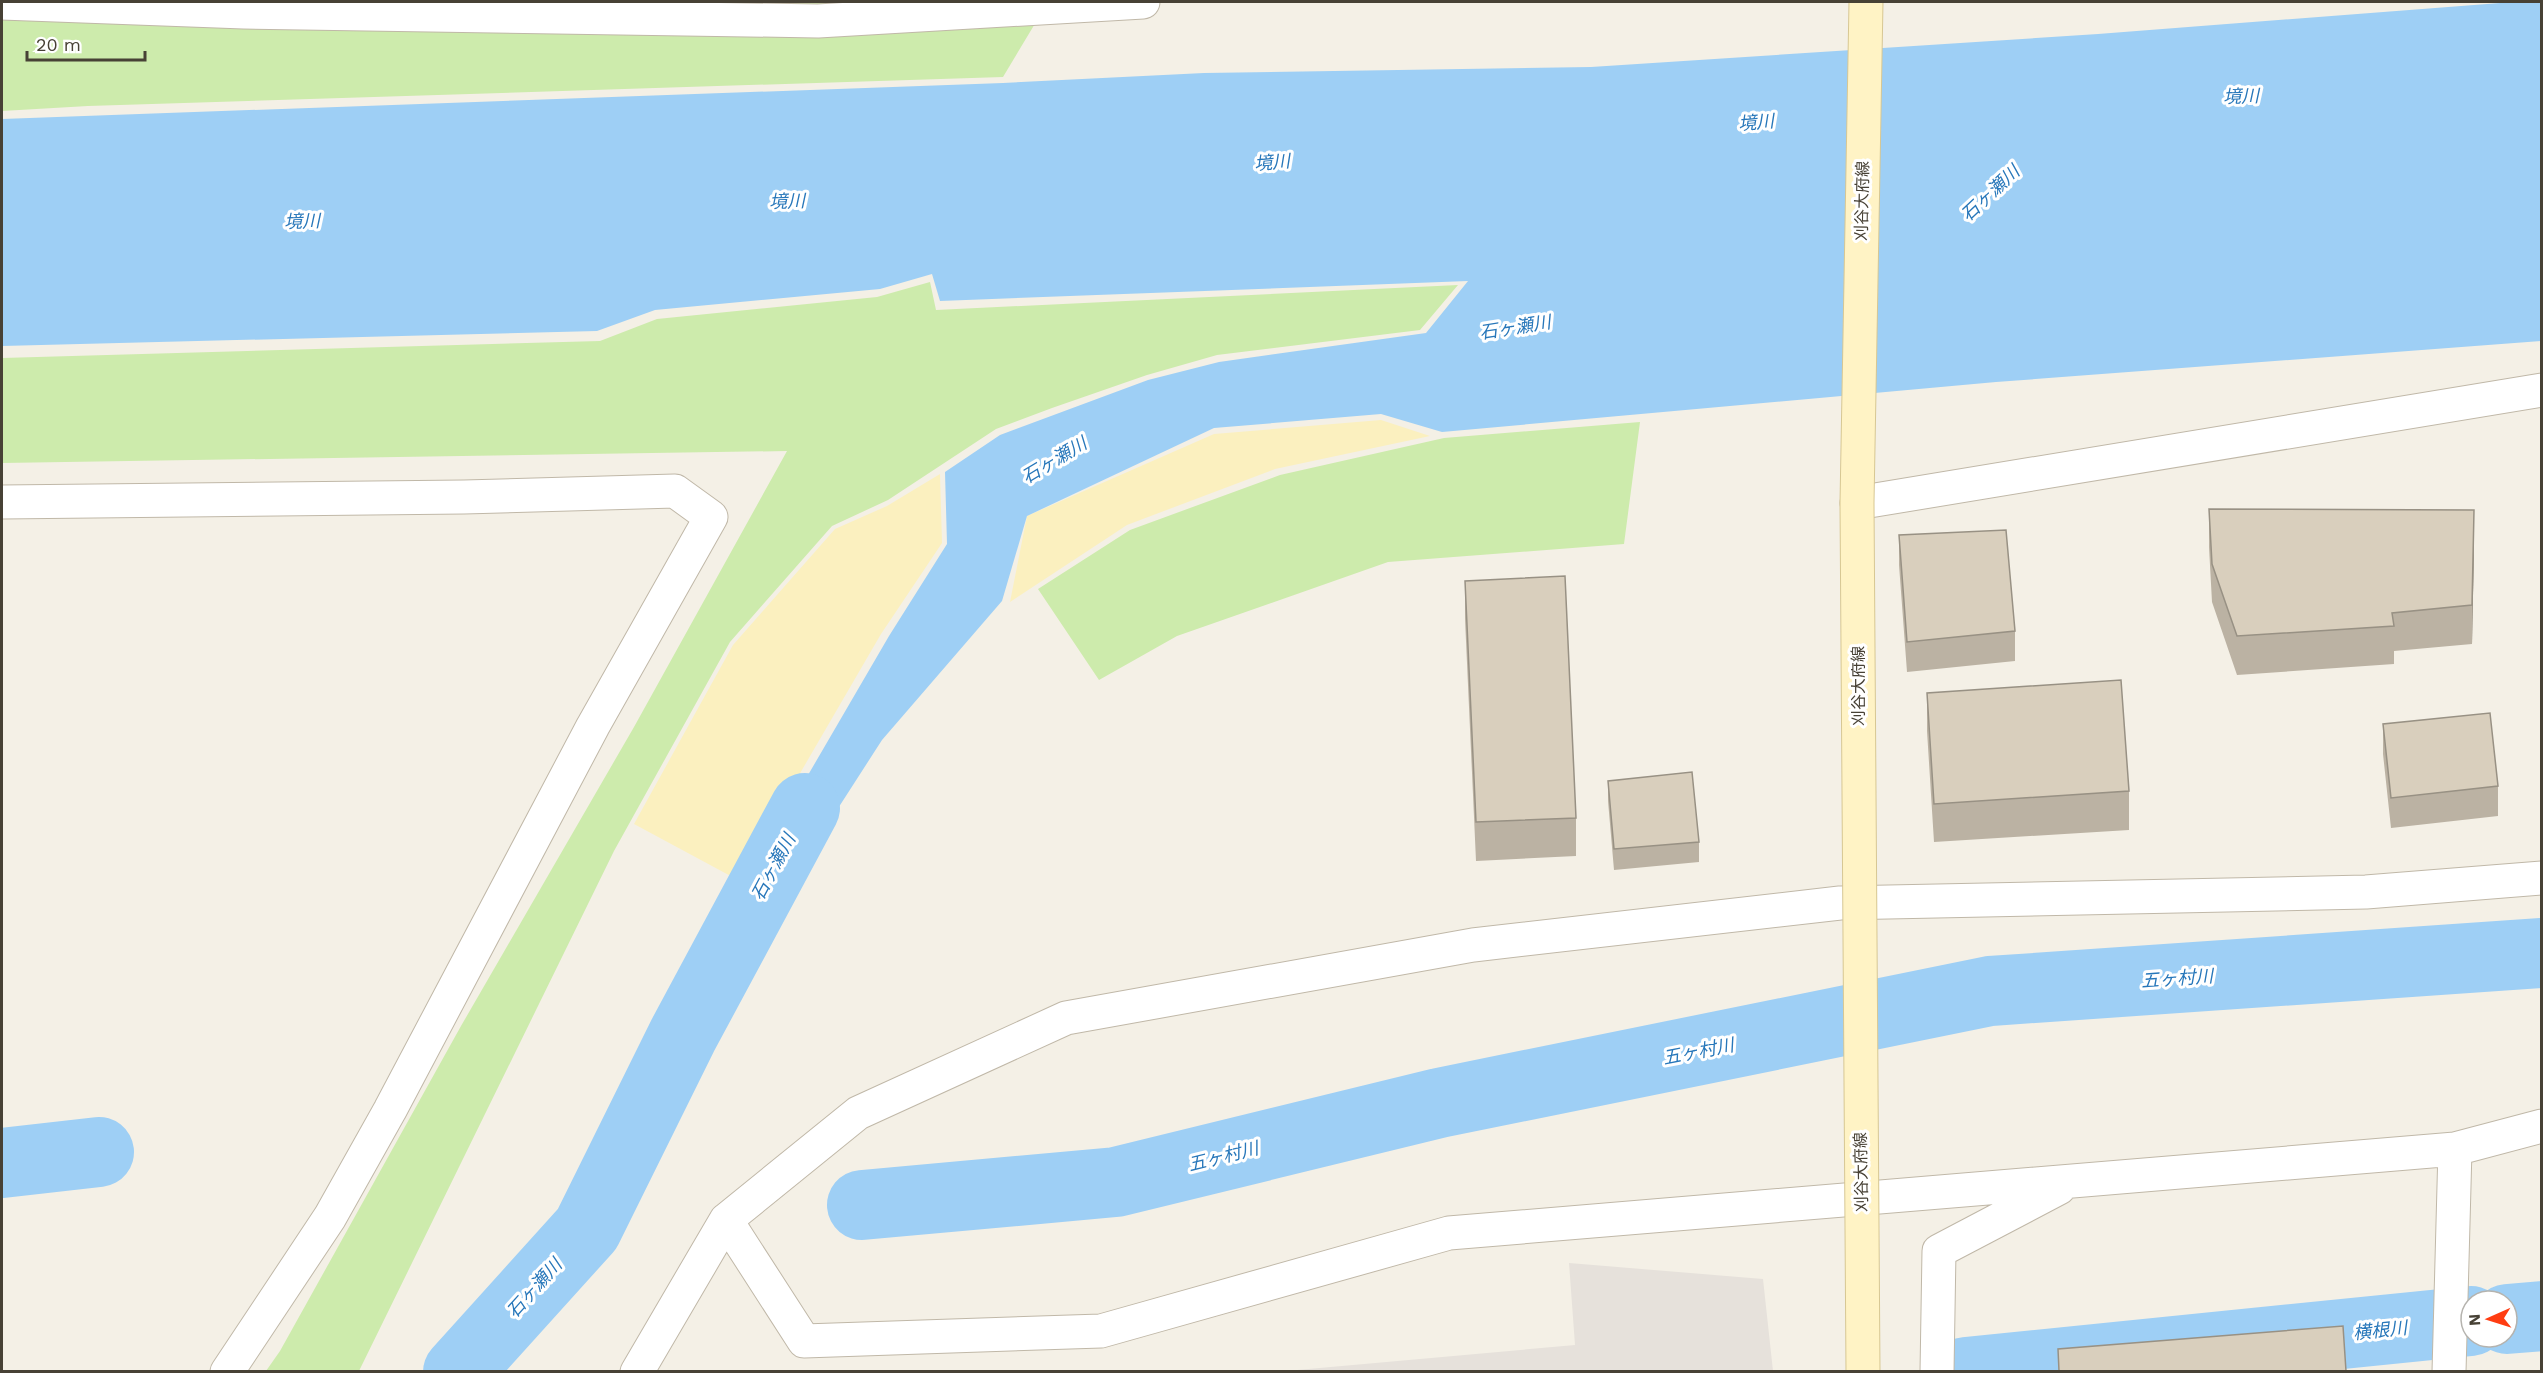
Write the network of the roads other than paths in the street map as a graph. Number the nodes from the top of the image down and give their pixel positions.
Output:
1 (1143, 2) edge
2 (1866, 2) edge
3 (2, 3) edge
4 (2541, 390) edge
5 (2, 502) edge
6 (1857, 503) junction
7 (2541, 879) edge
8 (2541, 1126) edge
9 (2455, 1149) junction
10 (2072, 1182) junction
11 (726, 1221) junction
12 (227, 1371) edge
13 (637, 1371) edge
14 (1863, 1371) edge
15 (1936, 1371) edge
16 (2450, 1371) edge

1 - 3 street
2 - 6 main road, 刈谷大府線, bridge
4 - 6 street
5 - 12 street
6 - 14 main road, 刈谷大府線, bridge
7 - 11 street
8 - 9 street
9 - 10 street
9 - 16 street
10 - 11 street
10 - 15 street
11 - 13 street

